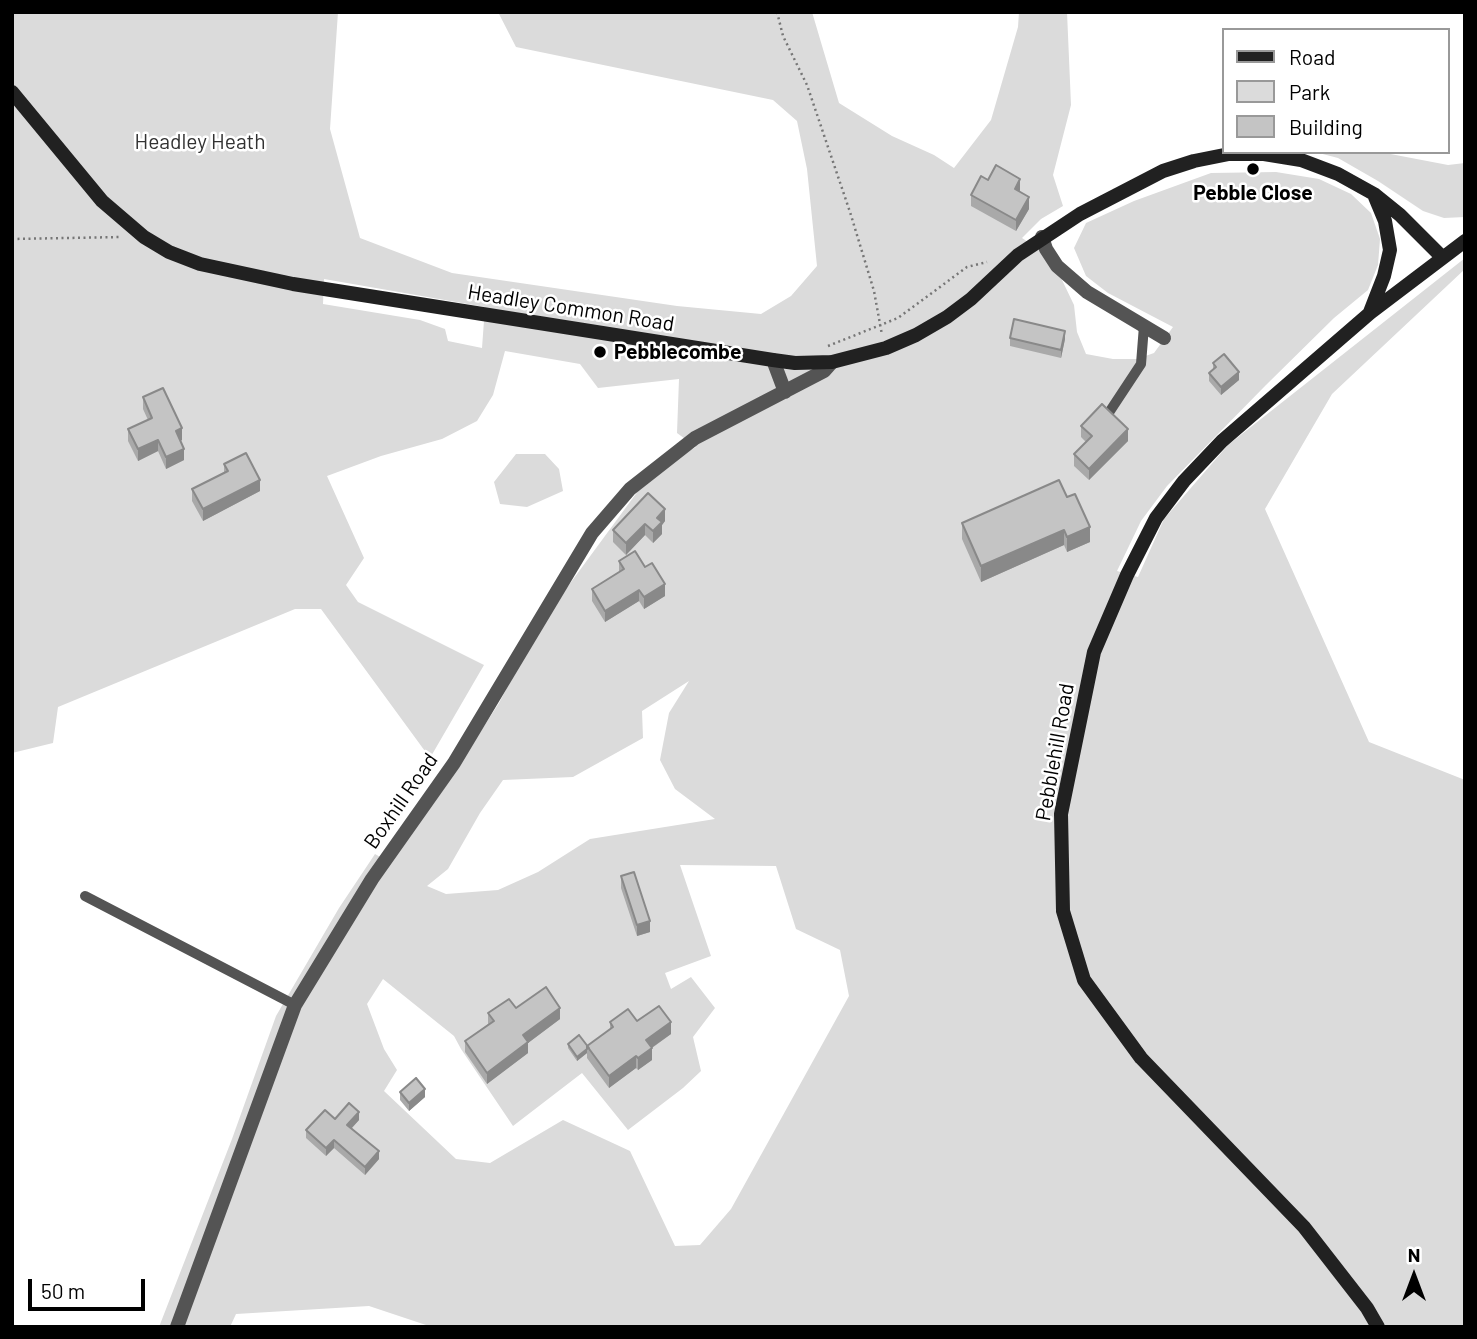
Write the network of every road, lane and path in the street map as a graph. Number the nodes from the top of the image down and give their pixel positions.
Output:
1 (776, 12) edge
2 (12, 92) edge
3 (1374, 194) junction
4 (144, 237) junction
5 (1042, 237) junction
6 (12, 239) edge
7 (1465, 241) edge
8 (1442, 257) junction
9 (992, 261) dead end
10 (1370, 313) junction
11 (1144, 326) junction
12 (880, 327) junction
13 (1164, 338) dead end
14 (886, 348) junction
15 (818, 351) dead end
16 (773, 360) junction
17 (832, 362) junction
18 (785, 392) junction
19 (1110, 411) edge
20 (85, 897) dead end
21 (295, 1005) junction
22 (177, 1327) edge
23 (1378, 1327) edge

1 - 12 path
2 - 4 main road, Headley Common Road
3 - 5 main road, Headley Common Road
3 - 8 main road, Headley Common Road
3 - 10 main road
4 - 6 path
4 - 16 main road, Headley Common Road
5 - 11 street
5 - 14 main road, Headley Common Road
7 - 8 main road, Pebblehill Road
8 - 10 main road, Pebblehill Road
9 - 12 path
10 - 23 main road, Pebblehill Road
11 - 13 street
11 - 19 lane
12 - 14 path
12 - 15 path
14 - 17 main road, Headley Common Road
16 - 17 main road, Headley Common Road
16 - 18 street
17 - 18 street, Boxhill Road
18 - 21 street, Boxhill Road
20 - 21 lane
21 - 22 street, Boxhill Road

